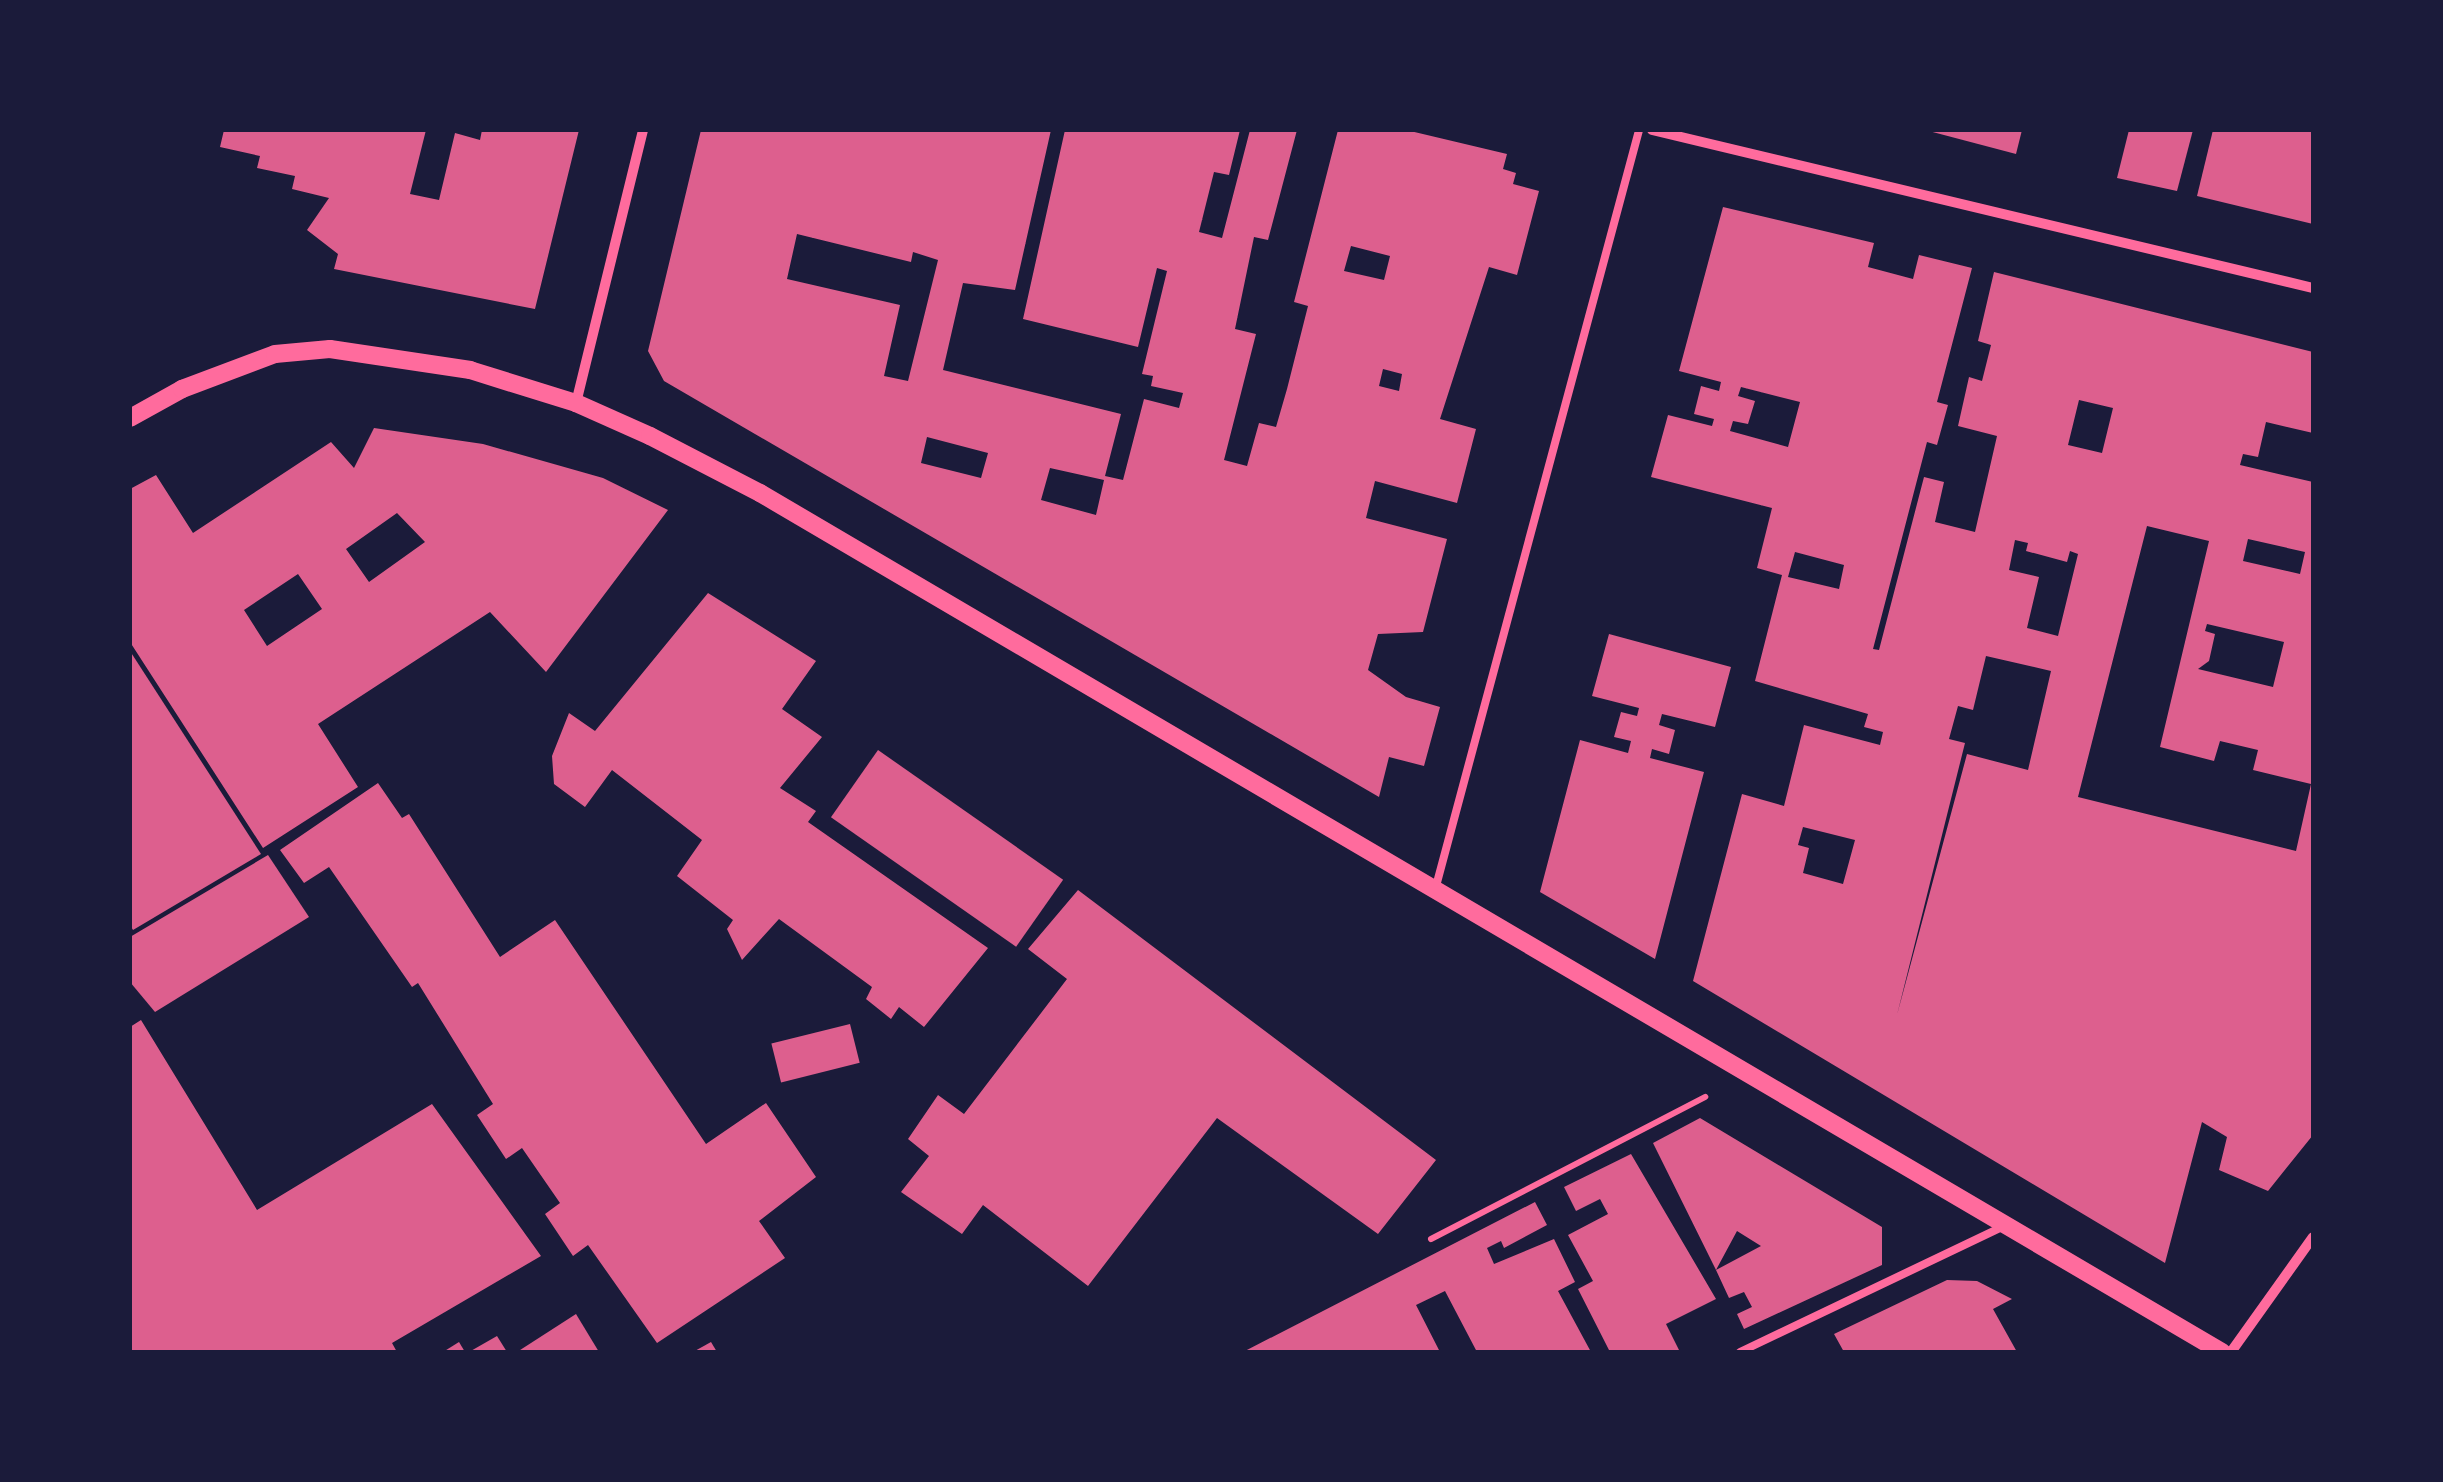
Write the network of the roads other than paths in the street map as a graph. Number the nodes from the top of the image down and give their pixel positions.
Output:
1 (643, 130) edge
2 (1639, 130) edge
3 (1652, 130) edge
4 (2313, 288) edge
5 (576, 403) junction
6 (130, 418) edge
7 (1435, 890) junction
8 (2006, 1225) junction
9 (2313, 1237) edge
10 (1740, 1352) edge
11 (2222, 1352) edge
12 (2231, 1352) edge

1 - 5 street
2 - 7 lane
3 - 4 street
5 - 6 street
5 - 7 street
7 - 8 street
8 - 10 lane
8 - 11 street
9 - 12 street

